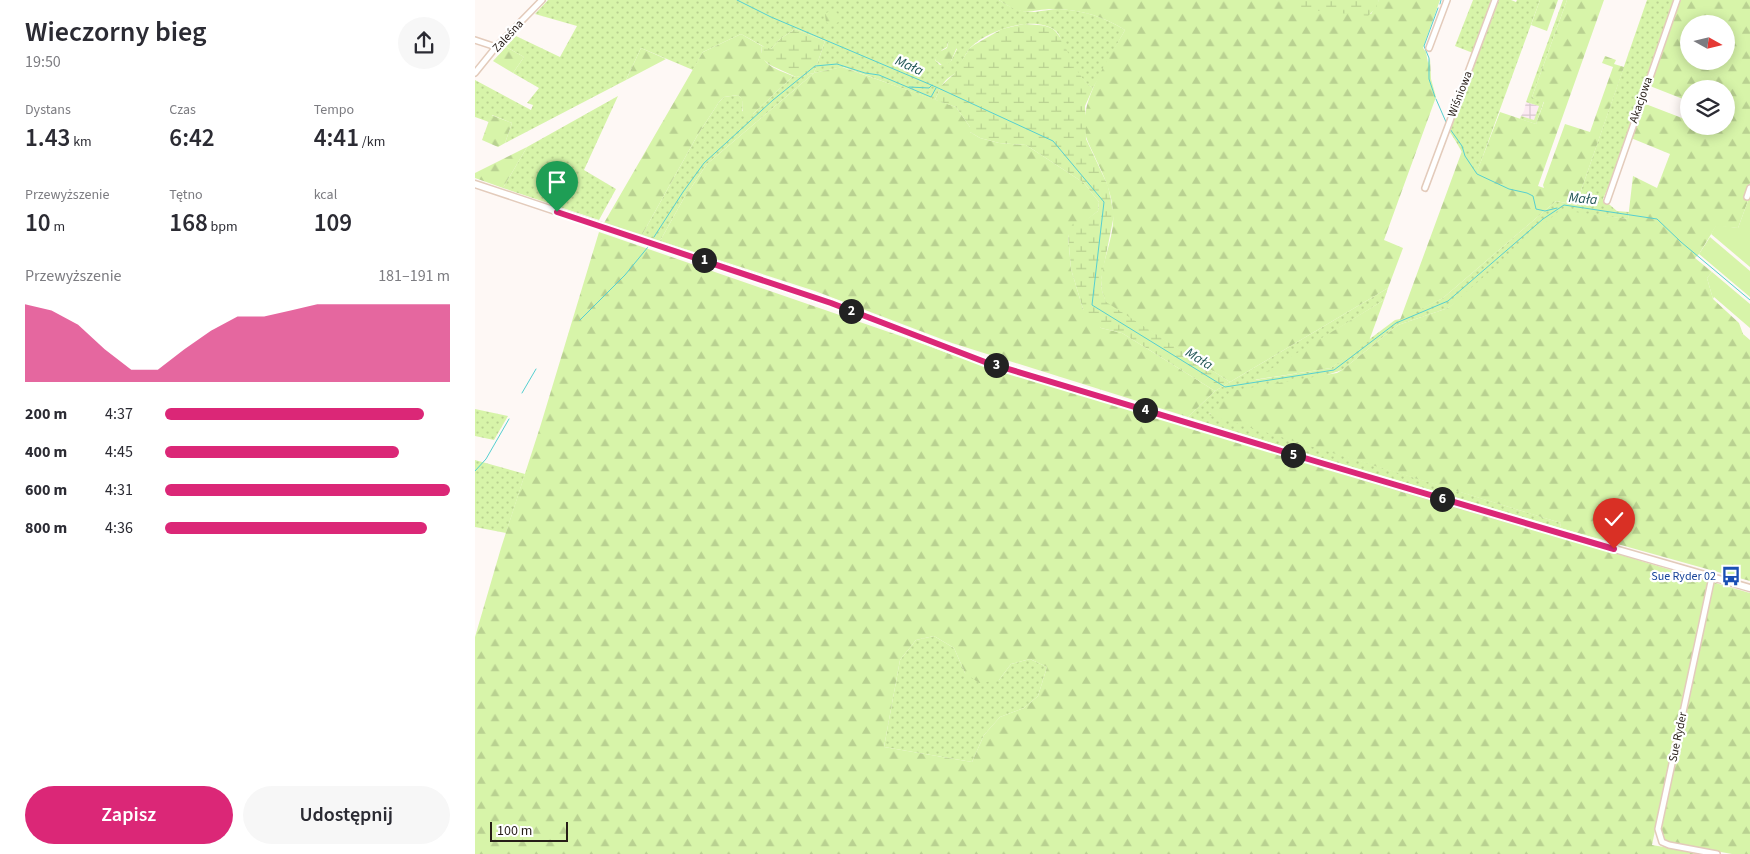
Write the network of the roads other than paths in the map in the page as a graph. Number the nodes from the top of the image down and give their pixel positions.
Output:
1 (542, 0) edge
2 (1447, 0) edge
3 (1495, 0) edge
4 (1677, 0) edge
5 (475, 40) edge
6 (497, 47) junction
7 (1429, 48) dead end
8 (475, 73) edge
9 (475, 184) edge
10 (1425, 188) dead end
11 (1750, 188) edge
12 (1747, 197) dead end
13 (1607, 201) dead end
14 (1712, 577) junction
15 (1750, 588) edge
16 (1717, 854) edge

1 - 6 street, Zaleśna
2 - 7 street
3 - 10 street, Wiśniowa
4 - 13 street, Akacjowa
5 - 6 street
6 - 8 street, Zaleśna
9 - 14 street
11 - 12 street
14 - 15 street
14 - 16 street, Sue Ryder

